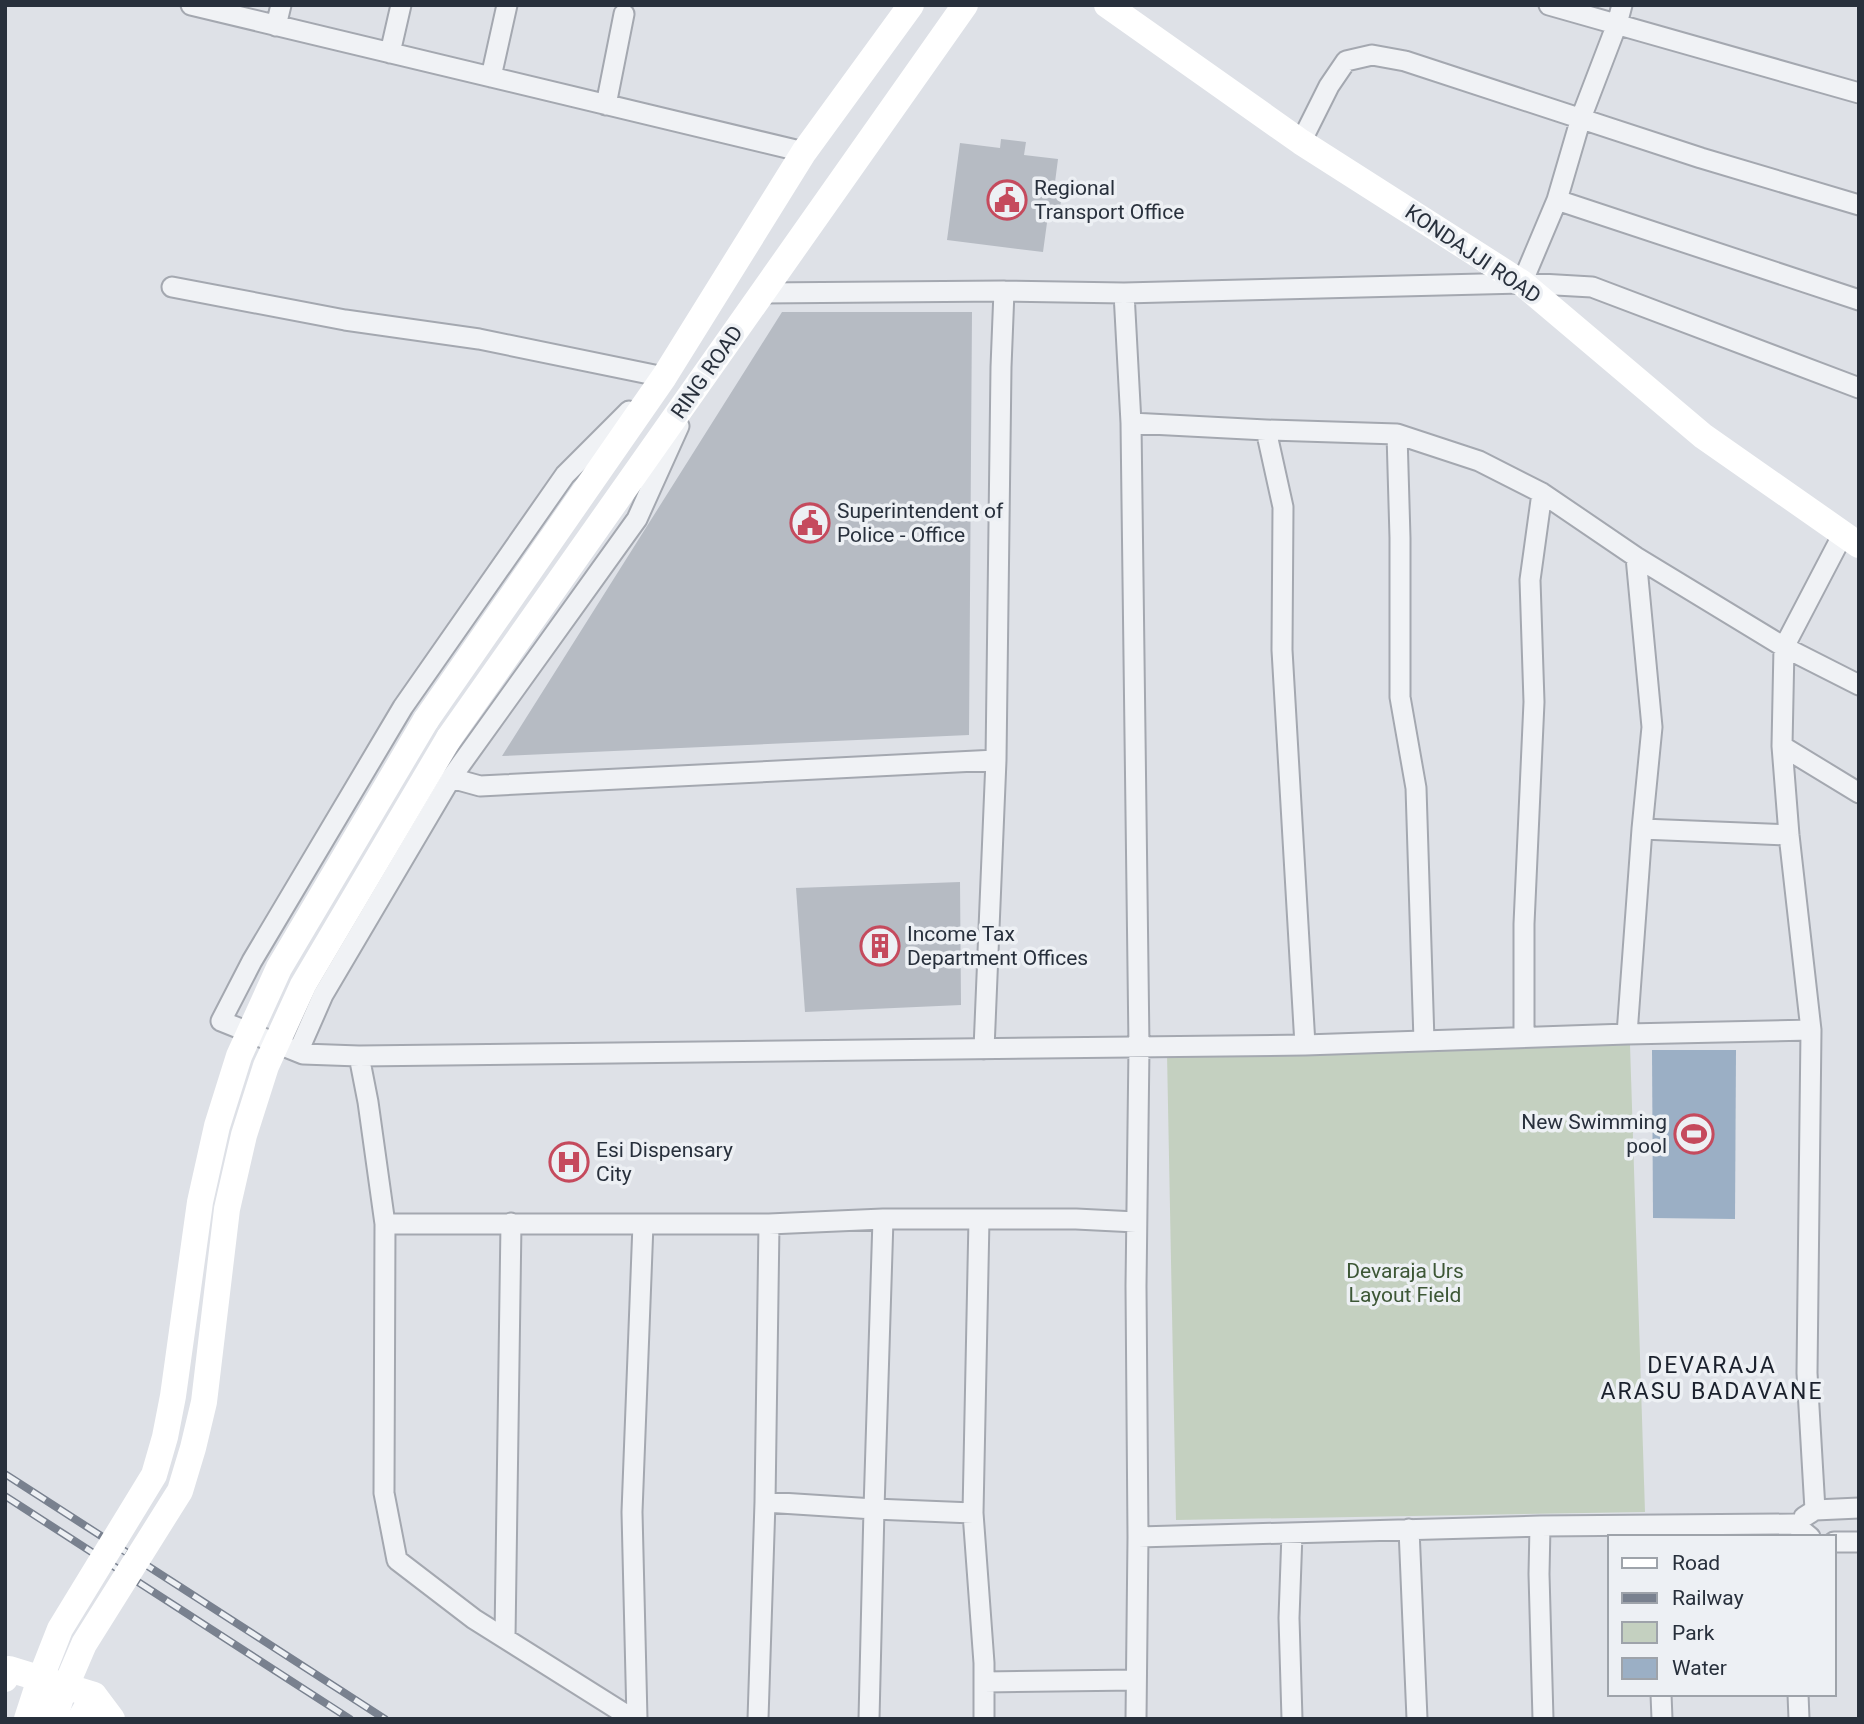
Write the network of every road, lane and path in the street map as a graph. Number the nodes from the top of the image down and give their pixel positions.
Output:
1 (191, 5) edge
2 (281, 5) edge
3 (401, 5) edge
4 (507, 5) edge
5 (911, 5) edge
6 (965, 5) edge
7 (1108, 5) edge
8 (1549, 5) edge
9 (624, 14) dead end
10 (1619, 14) edge
11 (276, 26) junction
12 (390, 53) junction
13 (491, 77) junction
14 (1859, 93) edge
15 (606, 105) junction
16 (1581, 118) junction
17 (1301, 142) junction
18 (804, 152) junction
19 (1557, 200) junction
20 (1859, 205) edge
21 (1522, 283) junction
22 (172, 286) dead end
23 (1004, 291) junction
24 (762, 293) junction
25 (1124, 293) junction
26 (1859, 300) edge
27 (664, 377) junction
28 (696, 387) junction
29 (1859, 388) edge
30 (1131, 423) junction
31 (1266, 430) junction
32 (1397, 434) junction
33 (1542, 493) junction
34 (1851, 539) edge
35 (1636, 557) junction
36 (1784, 647) junction
37 (1859, 685) edge
38 (1782, 746) junction
39 (996, 760) junction
40 (451, 778) junction
41 (1859, 793) edge
42 (1642, 830) junction
43 (1788, 835) junction
44 (1811, 1030) junction
45 (1627, 1034) junction
46 (1524, 1037) junction
47 (1424, 1041) junction
48 (1305, 1045) junction
49 (1139, 1047) junction
50 (984, 1049) junction
51 (298, 1052) junction
52 (359, 1056) junction
53 (979, 1219) junction
54 (883, 1220) junction
55 (1136, 1222) junction
56 (511, 1223) junction
57 (385, 1224) junction
58 (643, 1224) junction
59 (769, 1224) junction
60 (765, 1502) junction
61 (1859, 1508) edge
62 (874, 1509) junction
63 (1815, 1510) junction
64 (973, 1513) junction
65 (1540, 1526) junction
66 (1409, 1529) junction
67 (1794, 1530) edge
68 (1654, 1531) edge
69 (1292, 1533) junction
70 (1138, 1537) junction
71 (1836, 1542) edge
72 (1859, 1542) edge
73 (505, 1637) junction
74 (6, 1672) edge
75 (1136, 1680) junction
76 (984, 1682) junction
77 (94, 1695) junction
78 (1661, 1696) edge
79 (1798, 1696) edge
80 (27, 1719) edge
81 (54, 1719) edge
82 (80, 1719) edge
83 (112, 1719) edge
84 (635, 1719) edge
85 (758, 1719) edge
86 (869, 1719) edge
87 (984, 1719) edge
88 (1136, 1719) edge
89 (1292, 1719) edge
90 (1417, 1719) edge
91 (1543, 1719) edge
92 (1662, 1719) edge
93 (1799, 1719) edge

1 - 11 street
2 - 11 street
3 - 12 street
4 - 13 street
5 - 18 main road
6 - 24 main road, RING ROAD
7 - 17 main road, KONDAJJI ROAD
8 - 10 street
9 - 15 street
10 - 14 street
10 - 16 street
11 - 12 street
12 - 13 street
13 - 15 street
15 - 18 street
16 - 17 street
16 - 19 street
16 - 20 street
17 - 21 main road, KONDAJJI ROAD
18 - 27 main road
19 - 21 street
19 - 26 street
21 - 25 street
21 - 29 street
21 - 34 main road, KONDAJJI ROAD
22 - 27 street
23 - 24 street
23 - 25 street
23 - 39 street
24 - 28 main road, RING ROAD
25 - 30 street
27 - 51 street
27 - 80 main road, bridge
28 - 40 street
28 - 81 main road, RING ROAD, bridge
30 - 31 street
30 - 49 street
31 - 32 street
31 - 48 street
32 - 33 street
32 - 47 street
33 - 35 street
33 - 46 street
34 - 36 street
35 - 36 street
35 - 42 street
36 - 37 street
36 - 38 street
38 - 41 street
38 - 43 street
39 - 40 street
39 - 50 street
40 - 51 street
42 - 43 street
42 - 45 street
43 - 44 street
44 - 45 street
44 - 63 street
45 - 46 street
46 - 47 street
47 - 48 street
48 - 49 street
49 - 50 street
49 - 55 street
50 - 52 street
51 - 52 street
52 - 57 street
53 - 54 street
53 - 55 street
53 - 64 street
54 - 59 street
54 - 62 street
55 - 70 street
56 - 57 street
56 - 58 street
56 - 73 street
57 - 73 street
58 - 59 street
58 - 84 street
59 - 60 street
60 - 62 street
60 - 85 street
61 - 63 street
62 - 64 street
62 - 86 street
63 - 67 street
64 - 76 street
65 - 66 street
65 - 68 street
65 - 91 street
66 - 69 street
66 - 90 street
67 - 68 street
69 - 70 street
69 - 89 street
70 - 75 street
71 - 72 street
73 - 84 street
74 - 77 main road
75 - 76 street
75 - 88 street
76 - 87 street
77 - 82 main road
77 - 83 main road
78 - 92 street
79 - 93 street

